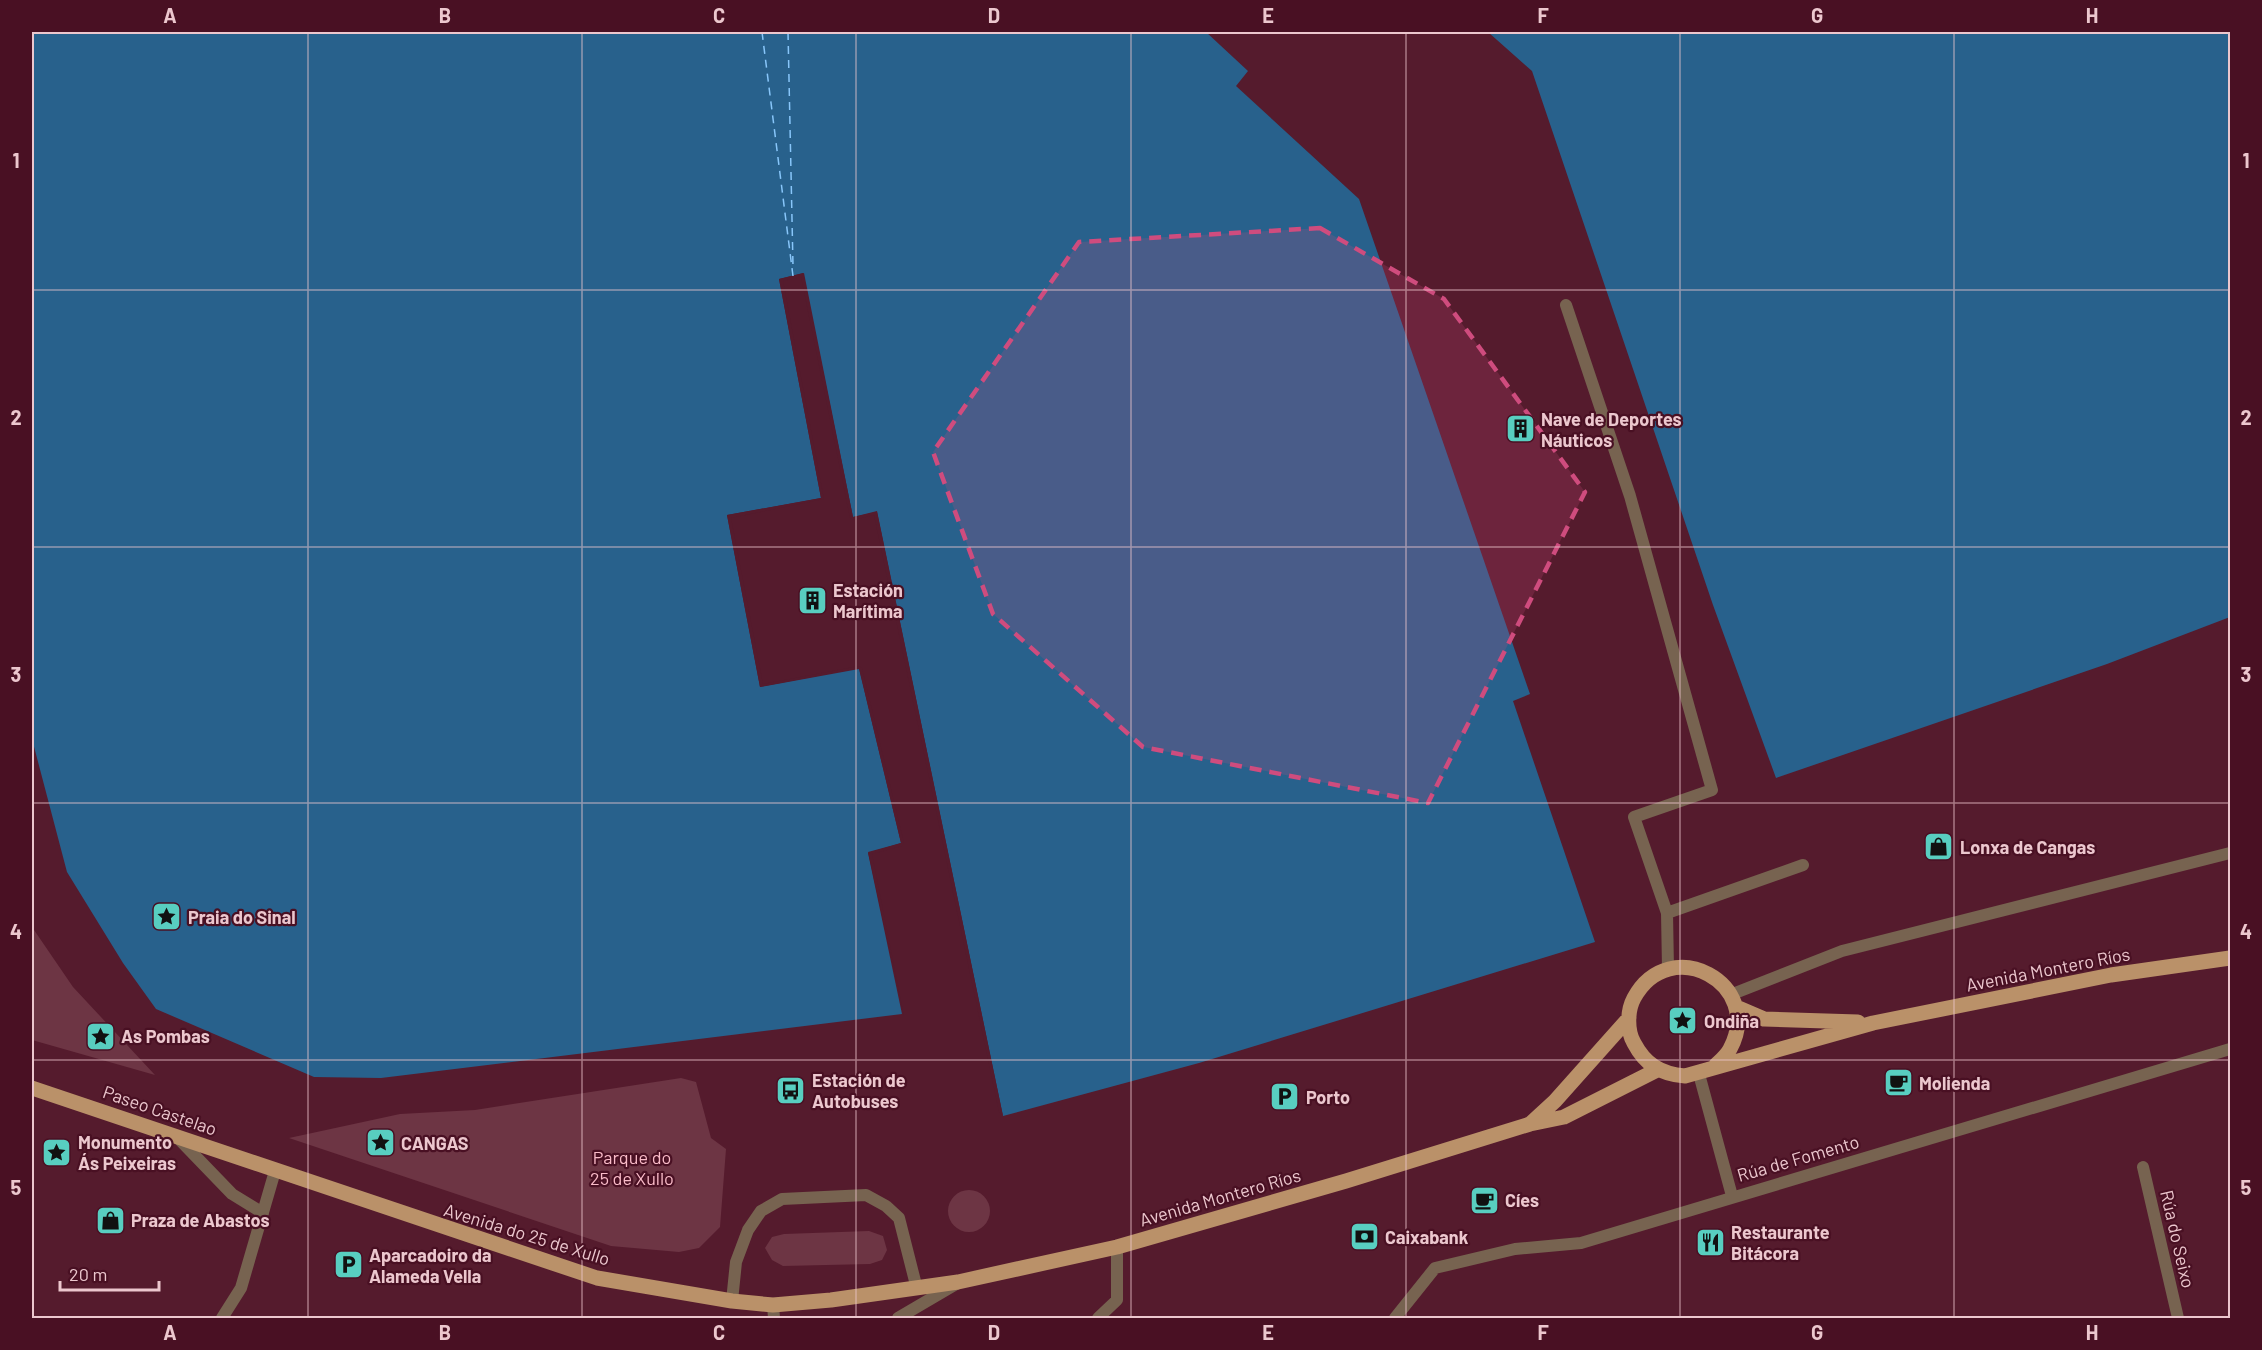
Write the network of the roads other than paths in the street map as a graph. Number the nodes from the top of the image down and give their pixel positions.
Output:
1 (1566, 305) dead end
2 (2230, 853) edge
3 (1803, 865) dead end
4 (1667, 913) junction
5 (2230, 958) edge
6 (1668, 969) junction
7 (1733, 1001) junction
8 (1629, 1018) junction
9 (1873, 1023) junction
10 (2230, 1049) edge
11 (1715, 1066) junction
12 (1657, 1070) junction
13 (1699, 1074) junction
14 (32, 1089) edge
15 (1530, 1124) junction
16 (176, 1136) junction
17 (2144, 1167) dead end
18 (275, 1171) junction
19 (1732, 1196) junction
20 (263, 1213) junction
21 (1117, 1247) junction
22 (958, 1282) junction
23 (916, 1289) junction
24 (732, 1301) junction
25 (773, 1312) edge
26 (222, 1318) edge
27 (898, 1318) edge
28 (1098, 1318) edge
29 (1395, 1318) edge
30 (2178, 1318) edge

1 - 4 street
2 - 7 street
3 - 4 street
4 - 6 street
5 - 9 main road, Avenida Montero Ríos
6 - 7 main road
6 - 8 main road
7 - 9 main road
7 - 11 main road
8 - 12 main road
8 - 15 main road
9 - 11 main road
10 - 19 street, Rúa de Fomento
11 - 13 main road
12 - 13 main road
12 - 15 main road, Avenida Montero Ríos
13 - 19 street
14 - 16 main road, Paseo Castelao
15 - 21 main road, Avenida Montero Ríos
16 - 18 main road, Paseo Castelao
16 - 20 street
17 - 30 street, Rúa do Seixo
18 - 20 street
18 - 24 main road, Avenida do 25 de Xullo
19 - 29 street, Rúa de Fomento
20 - 26 street
21 - 22 main road, Avenida Montero Ríos
21 - 28 street
22 - 23 main road, Avenida Montero Ríos
22 - 27 street
23 - 24 street
23 - 25 main road, Avenida do 25 de Xullo
24 - 25 main road, Avenida do 25 de Xullo

